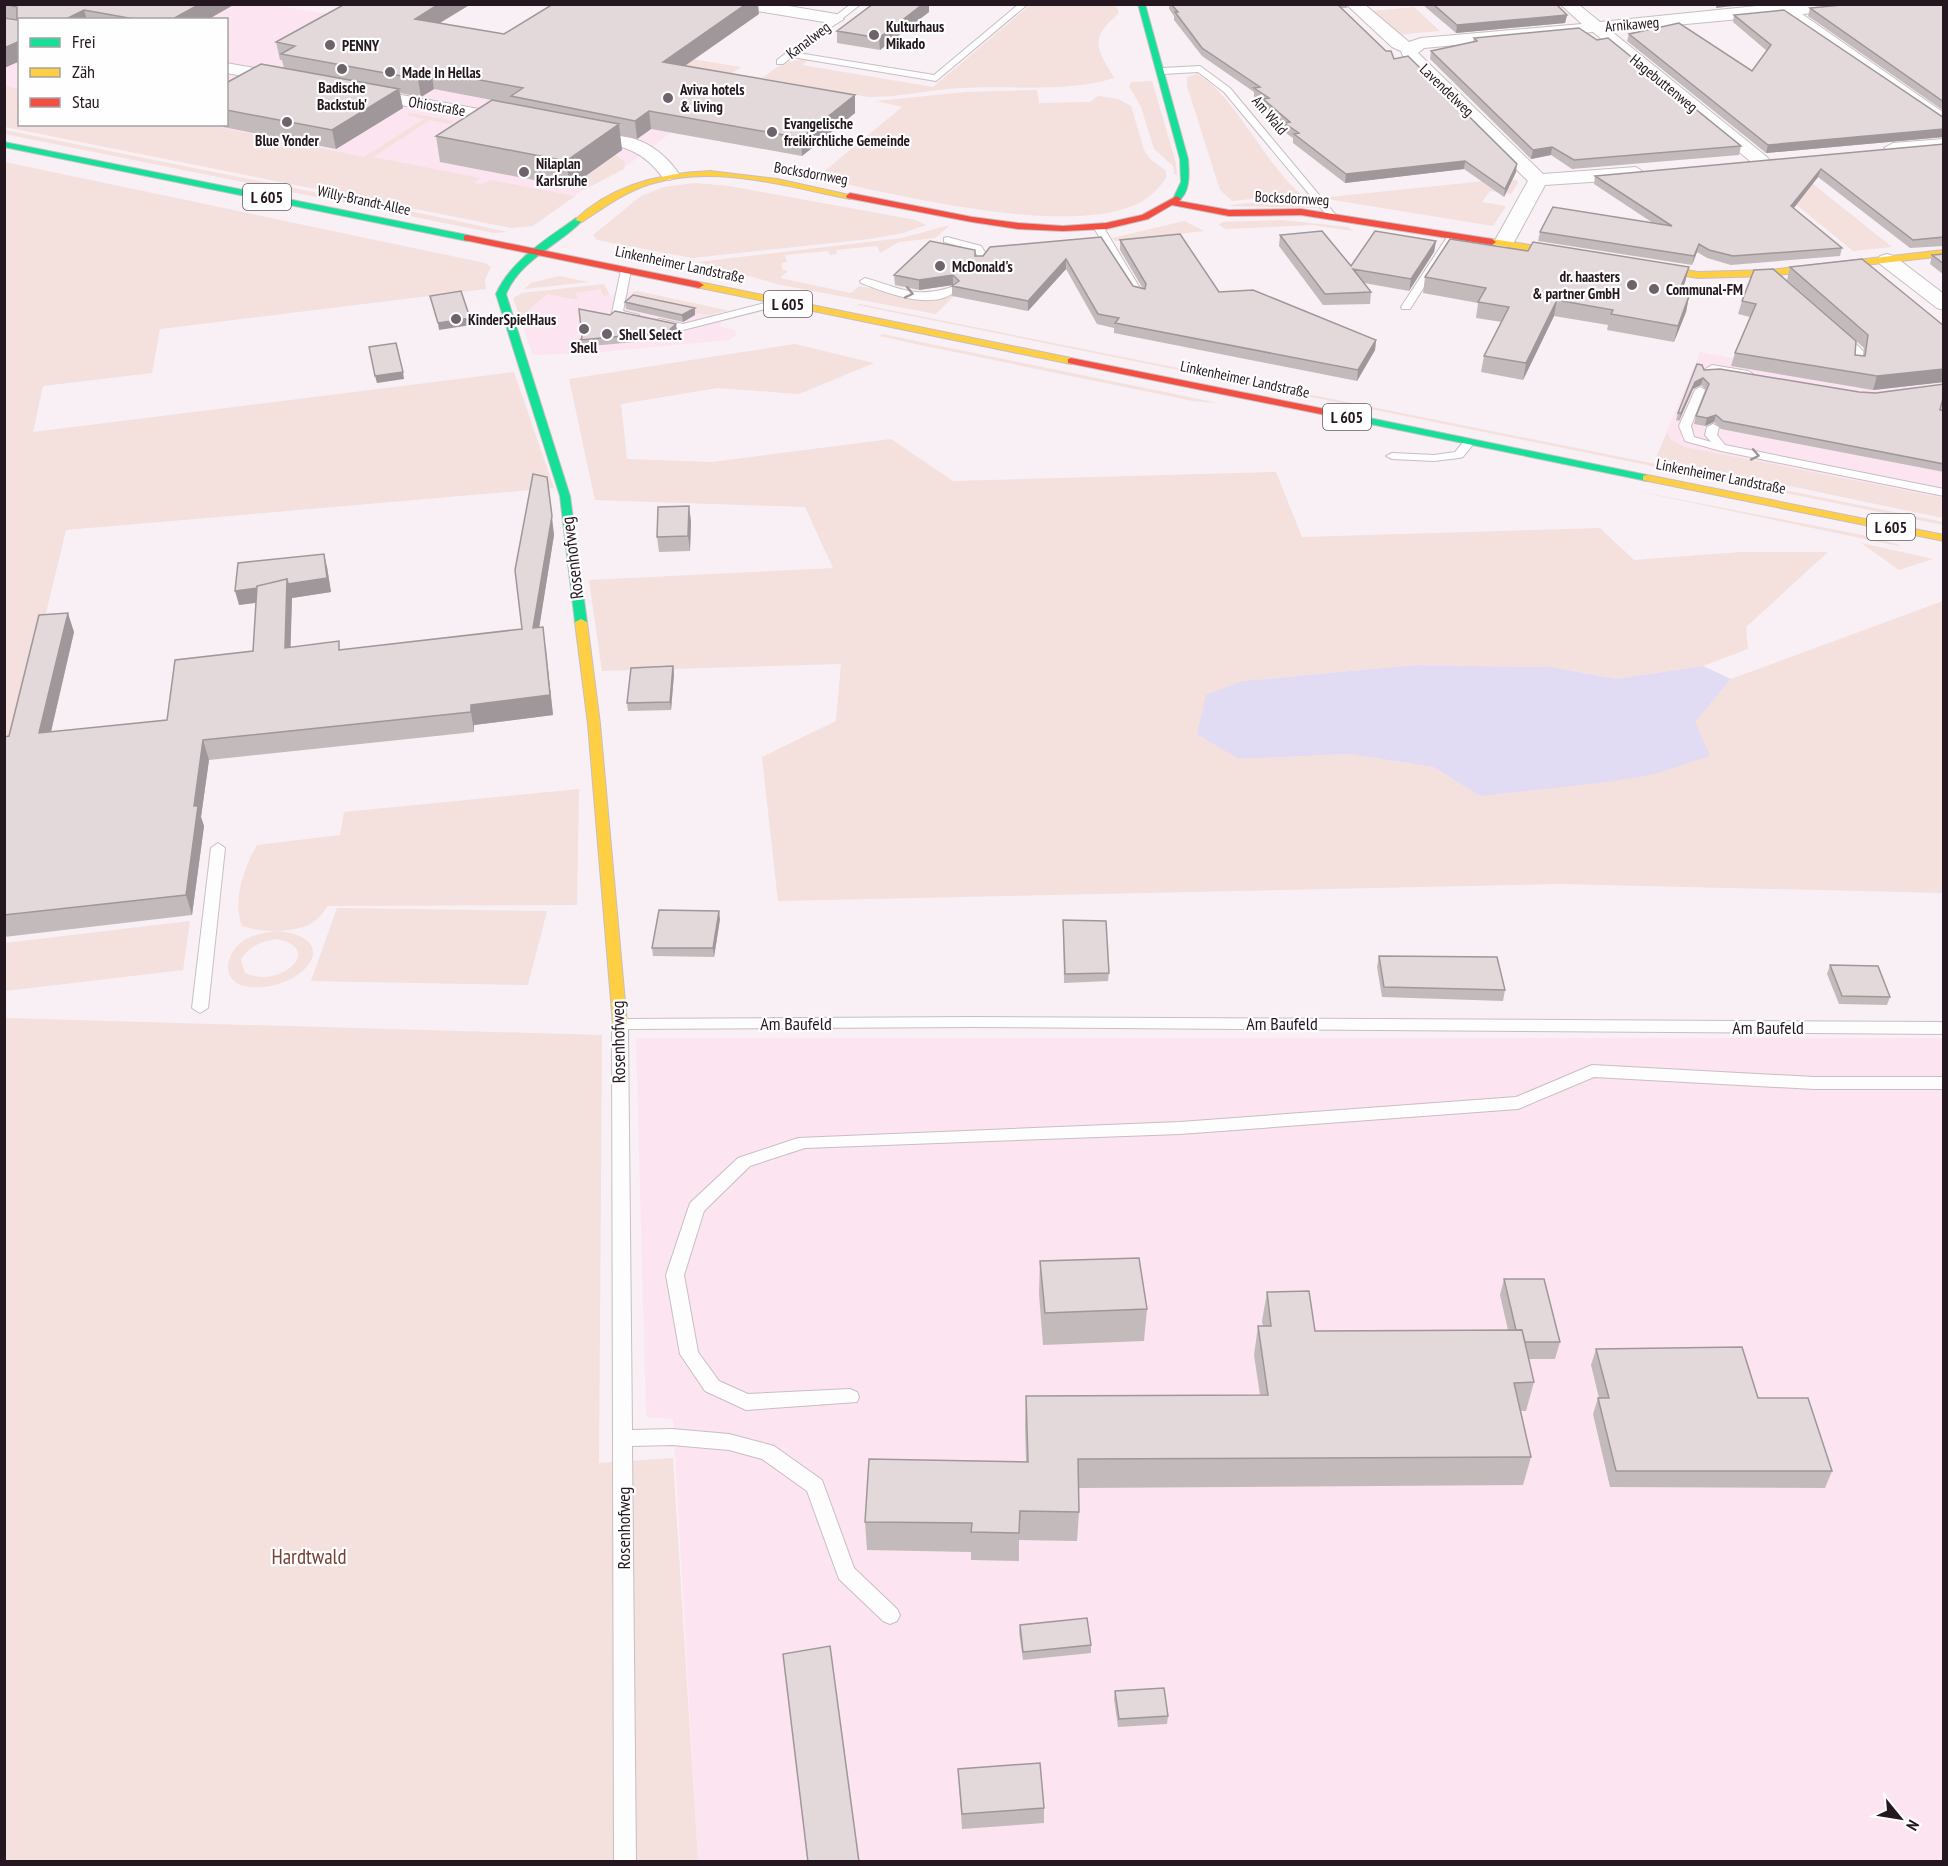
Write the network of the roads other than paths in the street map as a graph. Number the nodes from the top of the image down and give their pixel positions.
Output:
1 (745, 4) edge
2 (857, 4) edge
3 (1024, 4) edge
4 (1141, 4) edge
5 (1354, 4) edge
6 (1568, 4) edge
7 (1857, 4) edge
8 (1783, 8) edge
9 (836, 19) junction
10 (1596, 27) junction
11 (1409, 48) junction
12 (791, 54) junction
13 (780, 62) dead end
14 (228, 68) edge
15 (1163, 71) junction
16 (310, 83) edge
17 (345, 90) edge
18 (1944, 121) edge
19 (535, 124) edge
20 (566, 130) edge
21 (4, 144) edge
22 (1944, 144) edge
23 (1873, 150) edge
24 (1783, 159) edge
25 (1761, 161) junction
26 (1737, 164) edge
27 (1654, 172) edge
28 (670, 174) junction
29 (1538, 180) junction
30 (1173, 203) junction
31 (1332, 216) junction
32 (1099, 228) junction
33 (1452, 236) junction
34 (947, 240) dead end
35 (1503, 244) junction
36 (540, 252) junction
37 (1944, 253) edge
38 (1587, 258) edge
39 (1887, 260) junction
40 (980, 262) edge
41 (1629, 264) edge
42 (626, 270) junction
43 (866, 281) dead end
44 (952, 290) edge
45 (1139, 294) edge
46 (781, 302) junction
47 (1944, 304) edge
48 (1406, 308) dead end
49 (1832, 328) edge
50 (1857, 365) edge
51 (1706, 373) edge
52 (1762, 377) edge
53 (1700, 390) edge
54 (1713, 427) edge
55 (1469, 442) junction
56 (1721, 448) junction
57 (1392, 456) dead end
58 (1944, 493) edge
59 (1944, 538) edge
60 (218, 848) dead end
61 (200, 1008) dead end
62 (620, 1024) junction
63 (1944, 1028) edge
64 (1944, 1083) edge
65 (850, 1397) dead end
66 (622, 1438) junction
67 (890, 1615) dead end
68 (625, 1862) edge

1 - 9 street, Kanalweg
2 - 9 lane, Kanalweg
3 - 12 lane
4 - 15 main road
5 - 11 street, Lavendelweg
6 - 10 street, Hagebuttenweg
7 - 8 street, Arnikaweg
8 - 10 street, Arnikaweg
8 - 18 street
9 - 12 lane, Kanalweg
10 - 11 street, Arnikaweg
10 - 25 street, Hagebuttenweg
11 - 29 street, Lavendelweg
12 - 13 lane, Kanalweg
14 - 16 street
15 - 30 main road
15 - 31 lane, Am Wald
17 - 19 street, Ohiostraße
20 - 28 street
21 - 36 main road, Willy-Brandt-Allee / L 605
22 - 23 street
24 - 25 street
25 - 26 street
27 - 29 street
28 - 32 main road, Bocksdornweg
28 - 36 main road, Bocksdornweg
29 - 35 street
30 - 31 main road, Bocksdornweg
30 - 32 main road, Bocksdornweg
31 - 33 main road, Bocksdornweg
32 - 45 lane
33 - 35 main road, Bocksdornweg
33 - 48 lane
34 - 40 lane
35 - 38 main road, Bocksdornweg
36 - 42 main road, Linkenheimer Landstraße / L 605
36 - 62 main road, Rosenhofweg
37 - 39 main road
39 - 41 main road
39 - 47 street
42 - 46 main road, Linkenheimer Landstraße / L 605
42 - 46 lane
43 -> 44 lane
46 - 55 main road, Linkenheimer Landstraße / L 605
49 - 50 lane
51 - 52 lane
53 - 56 lane
54 - 56 lane
55 - 57 lane
55 - 59 main road, Linkenheimer Landstraße / L 605
56 -> 58 lane
60 - 61 lane
62 - 63 lane, Am Baufeld
62 - 66 lane, Rosenhofweg
64 - 65 lane
66 - 67 lane
66 - 68 lane, Rosenhofweg

